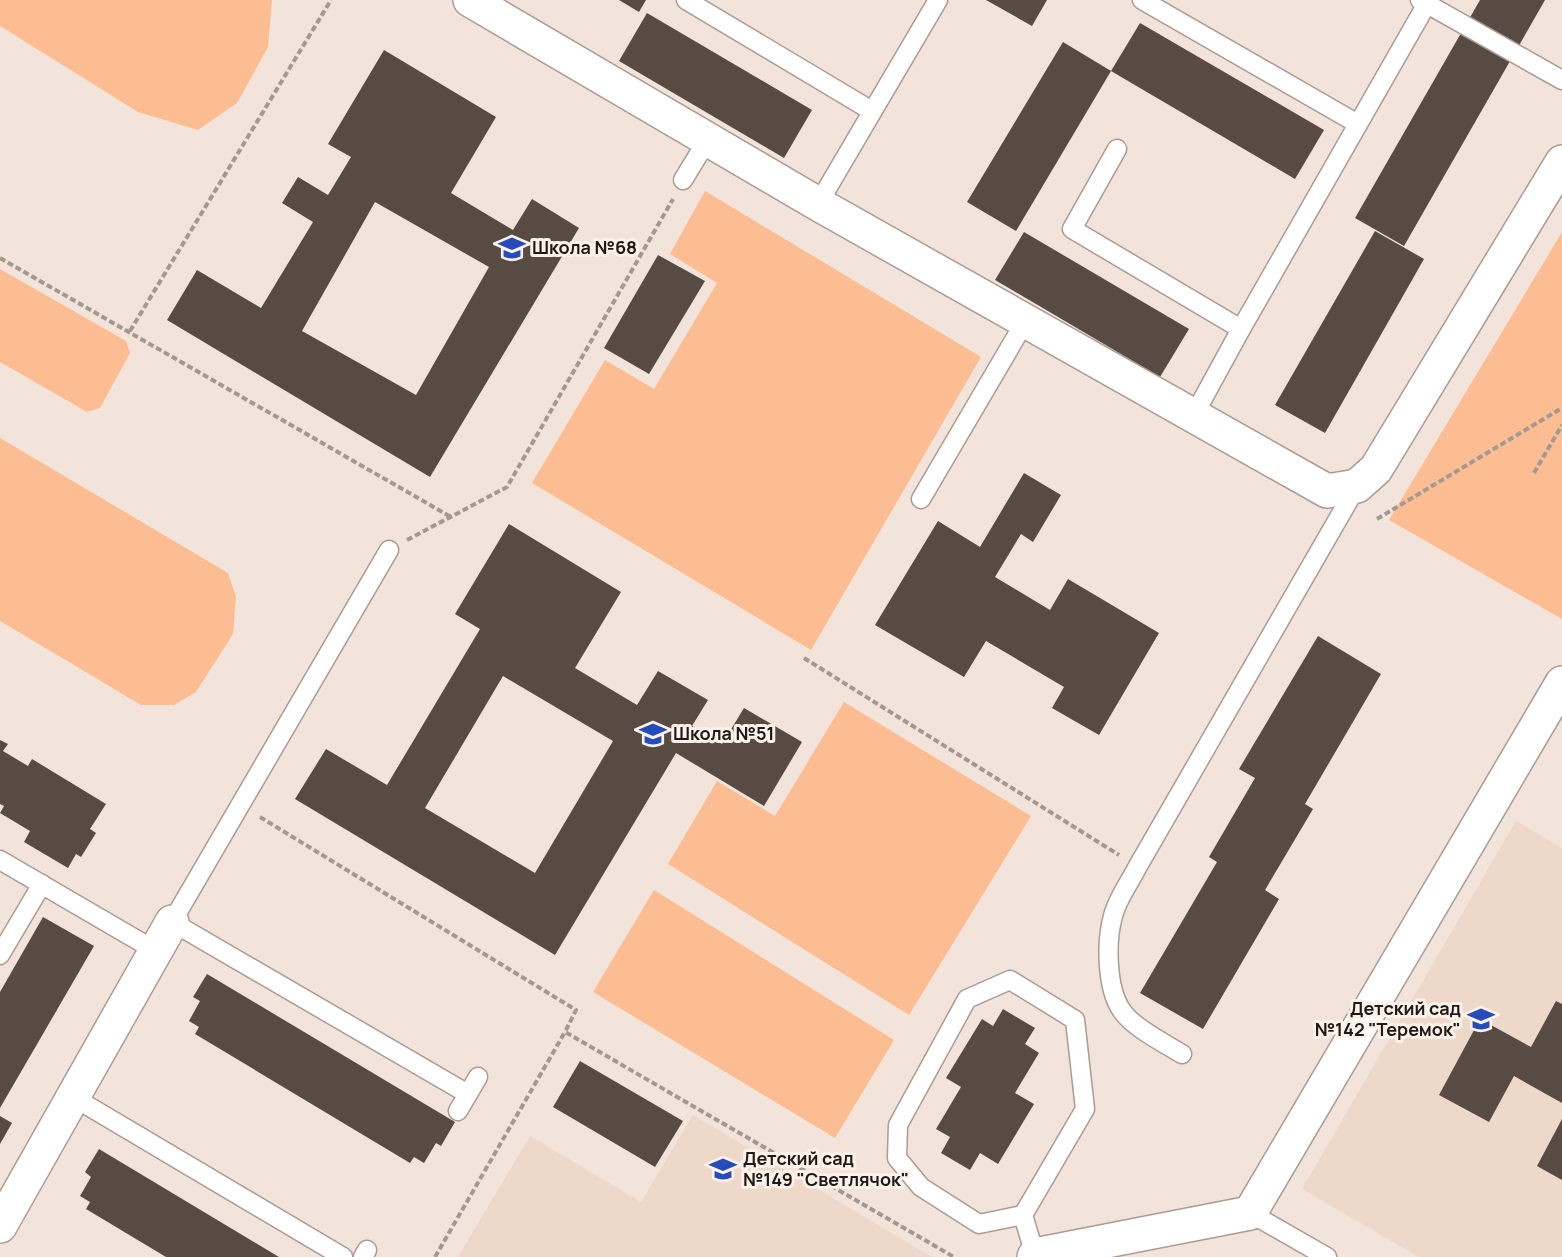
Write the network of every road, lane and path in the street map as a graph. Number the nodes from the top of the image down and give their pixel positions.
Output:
1 (331, 0) edge
2 (470, 0) edge
3 (686, 0) edge
4 (938, 0) edge
5 (1142, 0) edge
6 (1425, 1) edge
7 (1562, 80) edge
8 (872, 111) junction
9 (1358, 124) junction
10 (708, 139) junction
11 (1117, 149) dead end
12 (1562, 162) edge
13 (683, 180) joint
14 (818, 204) junction
15 (0, 258) edge
16 (1026, 320) junction
17 (1241, 329) junction
18 (130, 331) junction
19 (1562, 408) edge
20 (1194, 416) junction
21 (1562, 425) edge
22 (1534, 472) dead end
23 (1357, 486) junction
24 (921, 499) dead end
25 (451, 517) junction
26 (1377, 519) dead end
27 (389, 550) joint
28 (804, 658) dead end
29 (1562, 683) edge
30 (241, 805) junction
31 (0, 860) edge
32 (1138, 866) junction
33 (42, 884) junction
34 (172, 922) junction
35 (156, 951) junction
36 (0, 955) edge
37 (565, 1032) junction
38 (1182, 1054) dead end
39 (478, 1077) dead end
40 (468, 1094) junction
41 (73, 1097) junction
42 (458, 1112) dead end
43 (1250, 1213) junction
44 (1023, 1215) junction
45 (0, 1227) edge
46 (1035, 1256) edge
47 (343, 1257) edge
48 (435, 1257) edge
49 (954, 1257) edge
50 (1327, 1257) edge

1 - 18 path
2 - 10 street
3 - 8 lane
4 - 8 lane
5 - 9 lane
6 - 7 lane
6 - 9 lane
8 - 14 lane
9 - 17 lane
10 - 13 lane
10 - 14 street
11 - 17 lane
12 - 23 street
13 - 25 path
14 - 16 street
15 - 18 path
16 - 20 street
16 - 24 lane
17 - 20 lane
18 - 25 path
19 - 26 path
20 - 23 street
21 - 22 path
23 - 32 lane
25 - 27 path
27 - 30 lane
28 - 32 path
29 - 43 street
30 - 34 lane
30 - 37 path
31 - 33 lane
32 - 38 lane
33 - 35 lane
33 - 36 lane
34 - 35 street
34 - 40 lane
35 - 41 street
37 - 48 path
37 - 49 path
39 - 40 lane
40 - 42 lane
41 - 45 street
41 - 47 lane
43 - 46 street
43 - 50 lane
44 - 44 lane
44 - 46 lane

